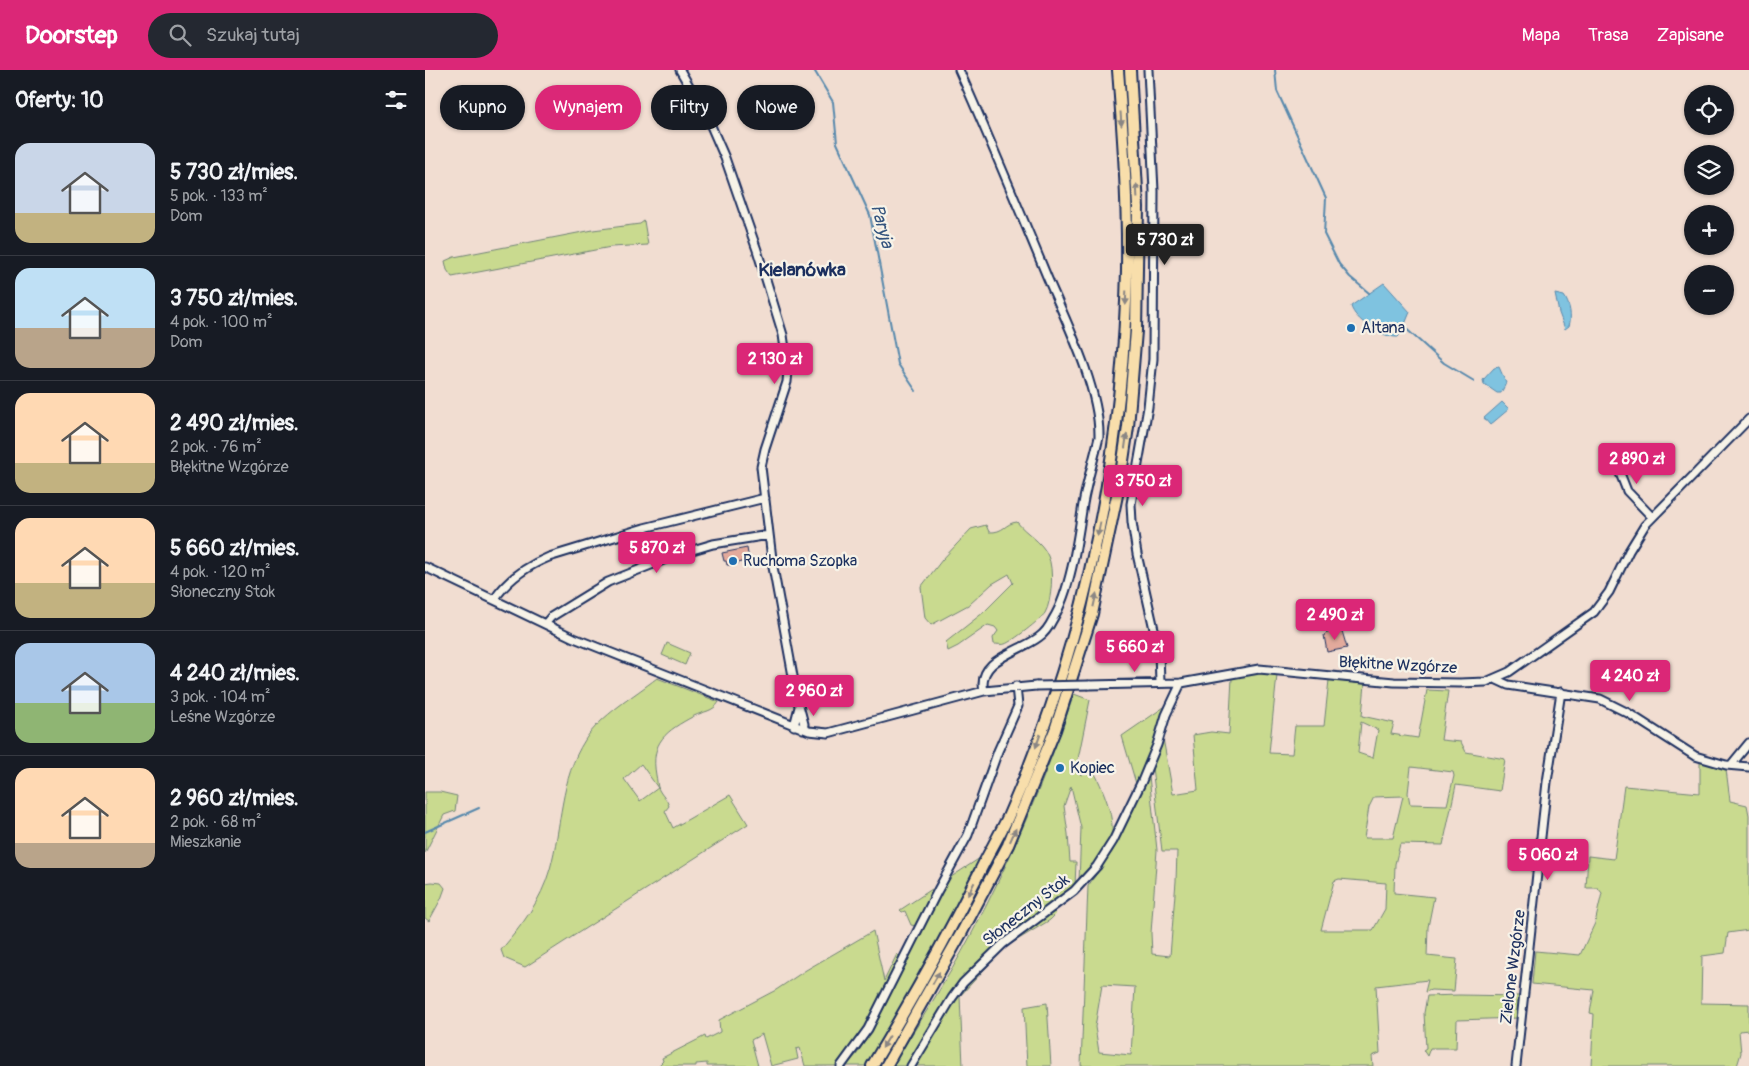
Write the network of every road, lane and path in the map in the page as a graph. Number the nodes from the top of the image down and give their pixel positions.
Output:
1 (680, 70) edge
2 (959, 70) edge
3 (1118, 70) edge
4 (1130, 70) edge
5 (1148, 70) edge
6 (1749, 419) edge
7 (1614, 458) dead end
8 (765, 498) junction
9 (1652, 517) junction
10 (769, 536) junction
11 (425, 567) edge
12 (494, 600) junction
13 (545, 624) junction
14 (1495, 679) junction
15 (1160, 683) junction
16 (1181, 683) junction
17 (1016, 686) junction
18 (984, 690) junction
19 (1561, 692) junction
20 (799, 706) junction
21 (794, 726) junction
22 (803, 729) junction
23 (1749, 743) edge
24 (1731, 765) junction
25 (1749, 768) edge
26 (841, 1066) edge
27 (872, 1066) edge
28 (886, 1066) edge
29 (911, 1066) edge
30 (1516, 1066) edge

1 - 8 street
2 - 18 street
3 -> 27 highway
28 -> 4 highway
5 - 15 street
6 - 9 street
7 - 9 street
8 - 10 street
8 - 12 street
9 - 14 street
10 - 13 street
10 - 20 street
11 - 12 street, Błękitne Wzgórze
12 - 13 street, Błękitne Wzgórze
13 - 21 street, Błękitne Wzgórze
14 - 16 street, Błękitne Wzgórze
14 - 19 street
15 - 16 street, Błękitne Wzgórze
15 - 17 street, Błękitne Wzgórze, bridge
16 - 29 street, Słoneczny Stok
17 - 18 street, Błękitne Wzgórze
17 - 26 street
18 - 22 street, Błękitne Wzgórze
19 - 24 street
19 - 30 street, Zielone Wzgórze
20 - 21 street
20 - 22 street
21 - 22 street, Błękitne Wzgórze
23 - 24 street
24 - 25 street

